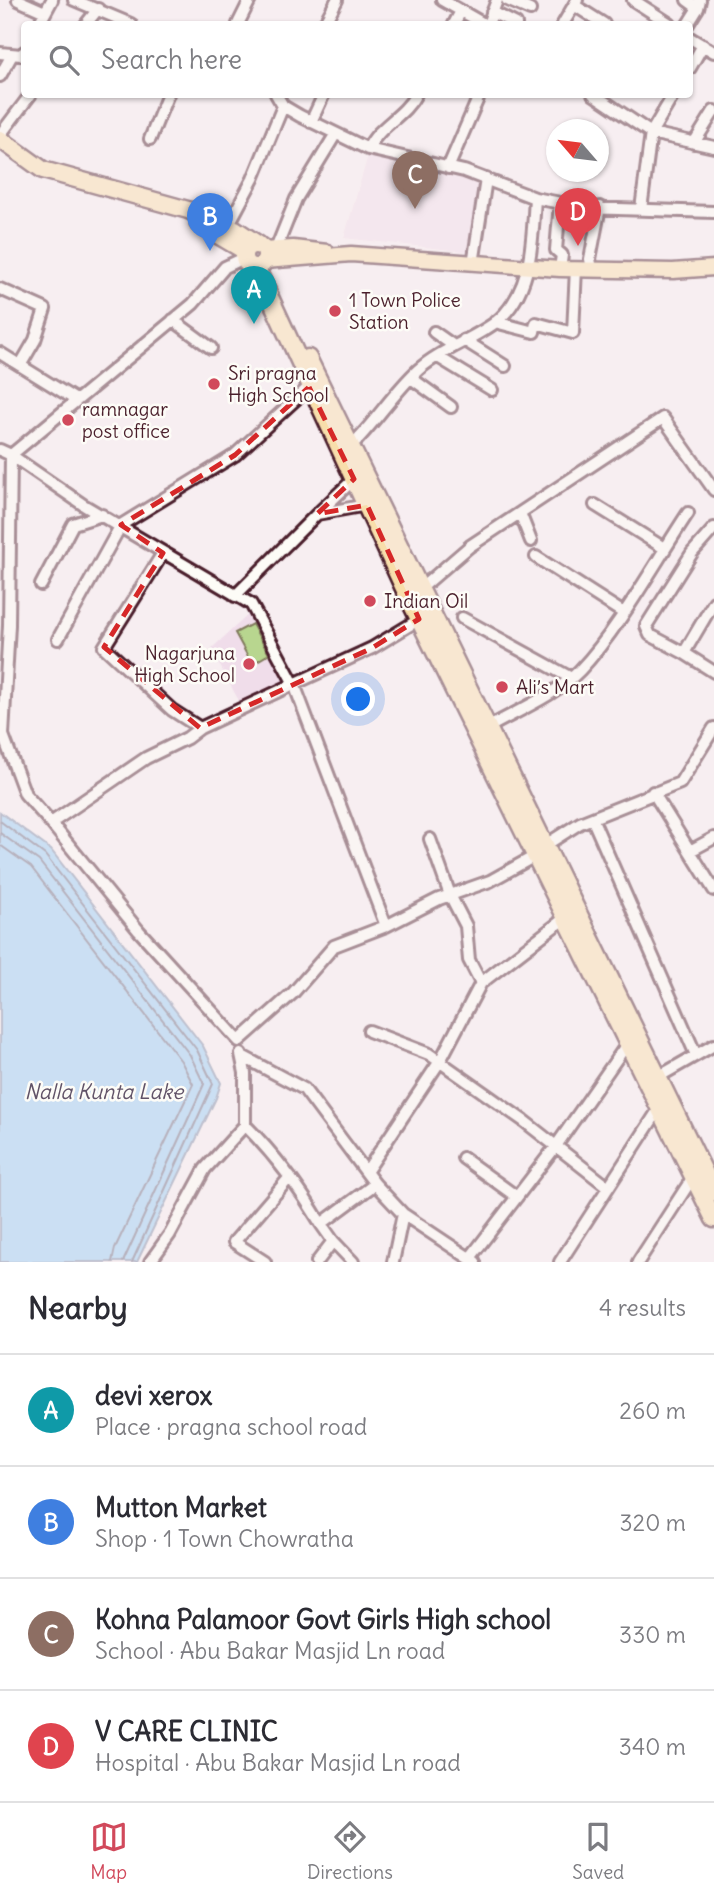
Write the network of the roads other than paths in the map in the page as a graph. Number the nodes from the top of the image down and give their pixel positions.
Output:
1 (18, 0) edge
2 (52, 0) edge
3 (74, 0) edge
4 (250, 0) edge
5 (338, 0) edge
6 (442, 0) edge
7 (497, 0) edge
8 (507, 0) edge
9 (633, 0) edge
10 (687, 0) edge
11 (576, 2) edge
12 (699, 4) edge
13 (98, 9) junction
14 (530, 10) dead end
15 (461, 11) junction
16 (45, 12) junction
17 (492, 12) junction
18 (40, 21) edge
19 (88, 21) edge
20 (124, 21) edge
21 (240, 21) edge
22 (326, 21) edge
23 (456, 21) edge
24 (480, 21) edge
25 (488, 21) edge
26 (510, 21) edge
27 (565, 21) edge
28 (600, 21) edge
29 (665, 21) edge
30 (690, 21) edge
31 (693, 40) edge
32 (703, 45) junction
33 (714, 52) edge
34 (6, 54) edge
35 (693, 63) edge
36 (0, 76) edge
37 (28, 98) edge
38 (166, 98) edge
39 (278, 98) edge
40 (322, 98) edge
41 (413, 98) edge
42 (478, 98) edge
43 (599, 98) edge
44 (672, 98) edge
45 (283, 106) junction
46 (714, 111) edge
47 (311, 122) junction
48 (651, 133) junction
49 (335, 135) junction
50 (0, 137) edge
51 (150, 139) dead end
52 (694, 143) junction
53 (714, 147) edge
54 (368, 149) junction
55 (0, 151) edge
56 (448, 168) junction
57 (486, 178) junction
58 (535, 198) junction
59 (560, 203) junction
60 (600, 207) junction
61 (641, 209) junction
62 (714, 212) edge
63 (228, 226) junction
64 (259, 256) junction
65 (472, 264) junction
66 (529, 265) junction
67 (576, 268) junction
68 (714, 268) edge
69 (561, 269) junction
70 (592, 269) junction
71 (0, 289) edge
72 (173, 320) junction
73 (495, 322) junction
74 (434, 332) dead end
75 (459, 343) junction
76 (211, 348) dead end
77 (0, 353) edge
78 (438, 357) junction
79 (20, 364) junction
80 (505, 366) dead end
81 (411, 378) junction
82 (309, 387) junction
83 (492, 390) dead end
84 (76, 400) junction
85 (451, 407) dead end
86 (350, 447) junction
87 (0, 450) edge
88 (11, 455) junction
89 (354, 479) junction
90 (714, 489) edge
91 (367, 505) junction
92 (595, 505) dead end
93 (520, 513) junction
94 (688, 513) dead end
95 (317, 514) junction
96 (102, 515) junction
97 (121, 525) junction
98 (714, 528) edge
99 (531, 541) dead end
100 (664, 548) junction
101 (163, 553) junction
102 (536, 557) dead end
103 (4, 565) edge
104 (41, 585) dead end
105 (419, 590) junction
106 (235, 596) junction
107 (714, 602) edge
108 (622, 612) junction
109 (4, 615) edge
110 (424, 616) junction
111 (462, 618) dead end
112 (58, 639) dead end
113 (684, 653) junction
114 (714, 672) edge
115 (571, 678) junction
116 (294, 684) junction
117 (489, 727) junction
118 (200, 728) junction
119 (714, 728) edge
120 (2, 731) edge
121 (653, 792) junction
122 (592, 818) junction
123 (51, 823) junction
124 (714, 838) edge
125 (430, 839) dead end
126 (539, 851) junction
127 (690, 851) junction
128 (714, 890) edge
129 (450, 895) junction
130 (565, 918) junction
131 (386, 926) junction
132 (481, 984) junction
133 (369, 1031) dead end
134 (239, 1041) junction
135 (627, 1044) junction
136 (714, 1045) edge
137 (696, 1055) junction
138 (242, 1056) junction
139 (440, 1061) junction
140 (658, 1077) junction
141 (659, 1109) junction
142 (245, 1125) junction
143 (556, 1146) junction
144 (463, 1157) dead end
145 (366, 1172) junction
146 (290, 1177) junction
147 (693, 1177) junction
148 (374, 1184) junction
149 (608, 1187) junction
150 (714, 1192) edge
151 (517, 1197) junction
152 (403, 1214) junction
153 (714, 1219) edge
154 (321, 1224) junction
155 (333, 1241) junction
156 (472, 1260) edge
157 (150, 1262) edge
158 (265, 1262) edge
159 (317, 1262) edge
160 (354, 1262) edge
161 (393, 1262) edge
162 (561, 1262) edge
163 (638, 1262) edge

1 - 16 street
2 - 16 street
3 - 13 street
4 - 21 street
5 - 22 street
6 - 15 street
7 - 17 street
8 - 14 street
9 - 29 street
10 - 12 street
11 - 27 street
11 - 28 street
12 - 30 street
13 - 19 street
13 - 20 street
15 - 23 street
15 - 24 street
16 - 18 street
17 - 25 street
17 - 26 street
31 - 32 street
32 - 33 street
32 - 35 street
34 - 36 street
37 - 50 street
38 - 51 street
39 - 45 street
40 - 47 street
41 - 54 street
42 - 56 street
43 - 48 street
44 - 48 street
45 - 47 street
45 - 63 street
46 - 52 street
47 - 49 street
48 - 52 street
48 - 61 street
49 - 54 street
49 - 64 street
50 - 63 highway
52 - 53 street
54 - 56 street
55 - 64 highway
56 - 57 street
57 - 58 street
57 - 65 street
58 - 59 street
58 - 66 street
59 - 60 street
59 - 69 street
60 - 61 street
60 - 70 street
61 - 62 street
63 - 64 highway
64 - 65 main road
64 - 72 street
64 - 82 highway
64 - 86 highway
65 - 66 main road
66 - 69 main road
66 - 73 street
67 - 69 main road
67 - 70 main road
67 - 73 street
68 - 70 main road
71 - 79 street
72 - 76 street
72 - 84 street
73 - 75 street
74 - 75 street
75 - 78 street
75 - 80 street
77 - 79 street
78 - 81 street
78 - 83 street
79 - 84 street
81 - 85 street
81 - 86 street
82 - 89 highway
82 - 97 street
84 - 88 street
86 - 105 highway
87 - 88 street
88 - 96 street
88 - 103 street
89 - 91 highway
89 - 95 street
90 - 93 street
91 - 95 street
91 - 110 highway
92 - 100 street
93 - 99 street
93 - 105 street
94 - 100 street
95 - 106 street
96 - 97 street
96 - 104 street
97 - 101 street
97 - 112 street
98 - 113 street
100 - 108 street
101 - 106 street
101 - 118 street
102 - 108 street
103 - 109 street
105 - 110 highway
106 - 116 street
107 - 113 street
108 - 115 street
109 - 120 street
110 - 116 street
110 - 117 highway
110 - 126 highway
111 - 115 street
113 - 114 street
115 - 117 street
116 - 118 street
116 - 131 street
117 - 126 highway
118 - 123 street
119 - 121 street
120 - 123 street
121 - 122 street
121 - 127 street
122 - 126 street
122 - 137 street
123 - 134 street
124 - 127 street
125 - 129 street
126 - 129 street
126 - 130 highway
126 - 140 highway
127 - 128 street
129 - 131 street
129 - 132 street
130 - 132 street
130 - 135 highway
131 - 134 street
132 - 139 street
133 - 139 street
134 - 138 street
135 - 141 highway
135 - 143 street
136 - 137 street
137 - 140 street
138 - 142 street
138 - 145 street
139 - 143 street
139 - 145 street
140 - 150 highway
141 - 147 highway
141 - 149 street
142 - 146 street
142 - 157 street
143 - 149 street
143 - 151 street
144 - 151 street
145 - 148 street
146 - 154 street
146 - 158 street
147 - 153 highway
147 - 163 street
148 - 152 street
148 - 154 street
149 - 162 street
151 - 156 street
152 - 156 street
152 - 161 street
154 - 155 street
155 - 159 street
155 - 160 street

